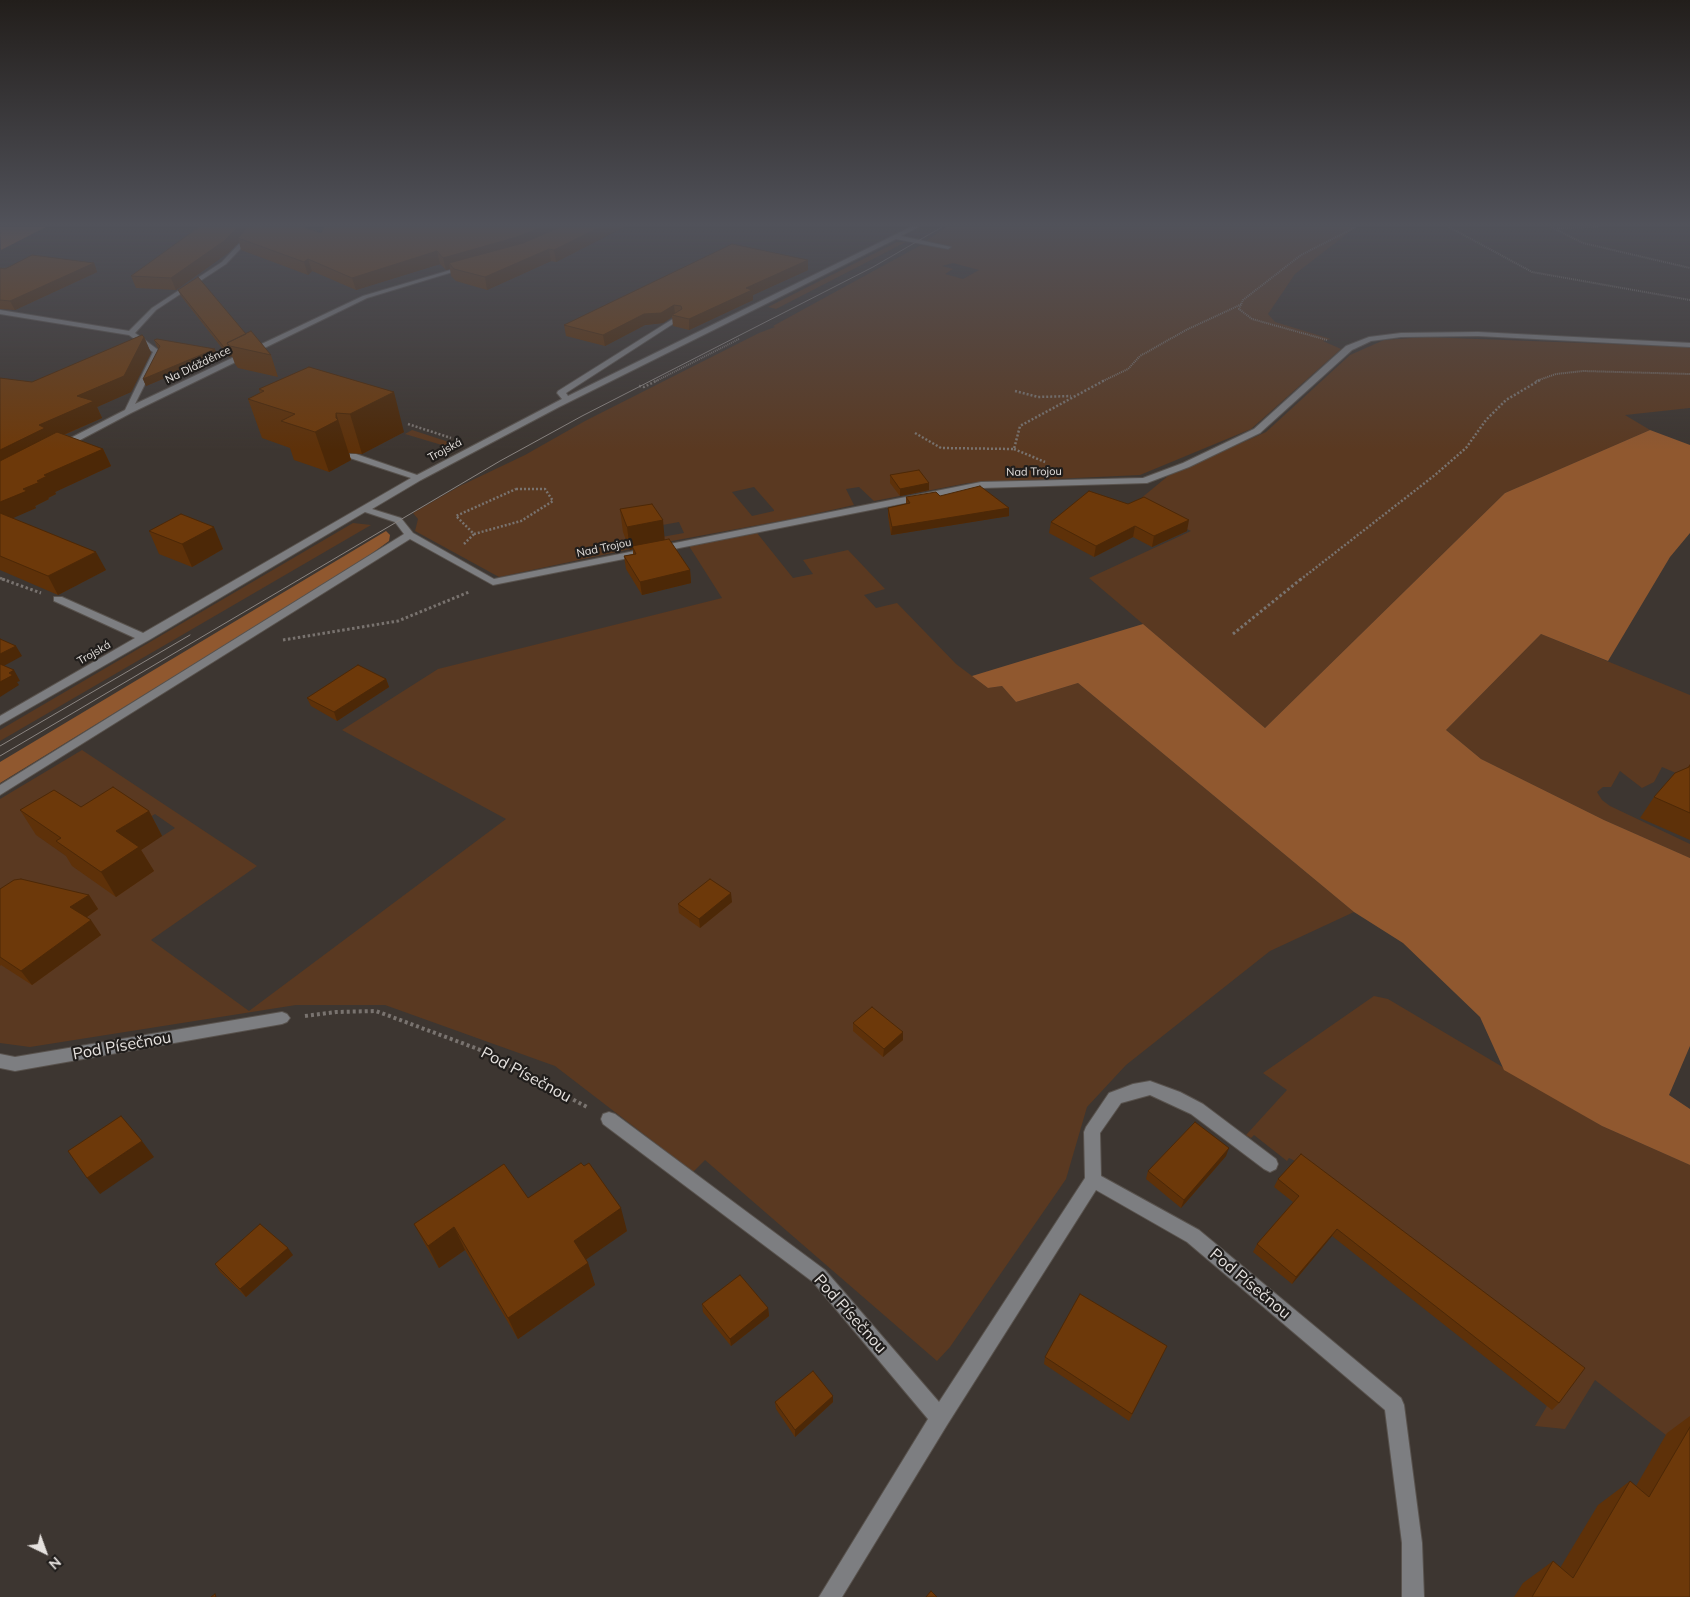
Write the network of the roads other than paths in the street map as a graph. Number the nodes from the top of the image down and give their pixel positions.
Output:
1 (165, 302) edge
2 (356, 302) edge
3 (766, 302) edge
4 (0, 312) edge
5 (678, 318) edge
6 (131, 333) junction
7 (1690, 345) edge
8 (568, 400) junction
9 (128, 411) junction
10 (53, 450) edge
11 (353, 456) edge
12 (418, 478) junction
13 (364, 509) junction
14 (410, 535) junction
15 (58, 599) road end
16 (146, 638) junction
17 (0, 721) edge
18 (0, 791) edge
19 (282, 1018) road end
20 (0, 1061) edge
21 (609, 1119) road end
22 (1270, 1164) dead end
23 (1093, 1180) junction
24 (940, 1418) junction
25 (830, 1597) edge
26 (1413, 1597) edge

1 - 6 street
2 - 9 street, Na Dlážděnce
3 - 8 street, Trojská
4 - 6 street
5 - 8 street
6 - 9 street
7 - 14 street, Nad Trojou
8 - 12 street, Trojská
9 - 10 street, Na Dlážděnce
11 - 12 street
12 - 13 street, Trojská
13 - 14 street
13 - 16 street, Trojská
14 - 18 street
15 - 16 street
16 - 17 street, Trojská
19 - 20 street, Pod Písečnou
21 - 24 street, Pod Písečnou
22 - 23 street
23 - 24 street
23 - 26 street, Pod Písečnou
24 - 25 street

